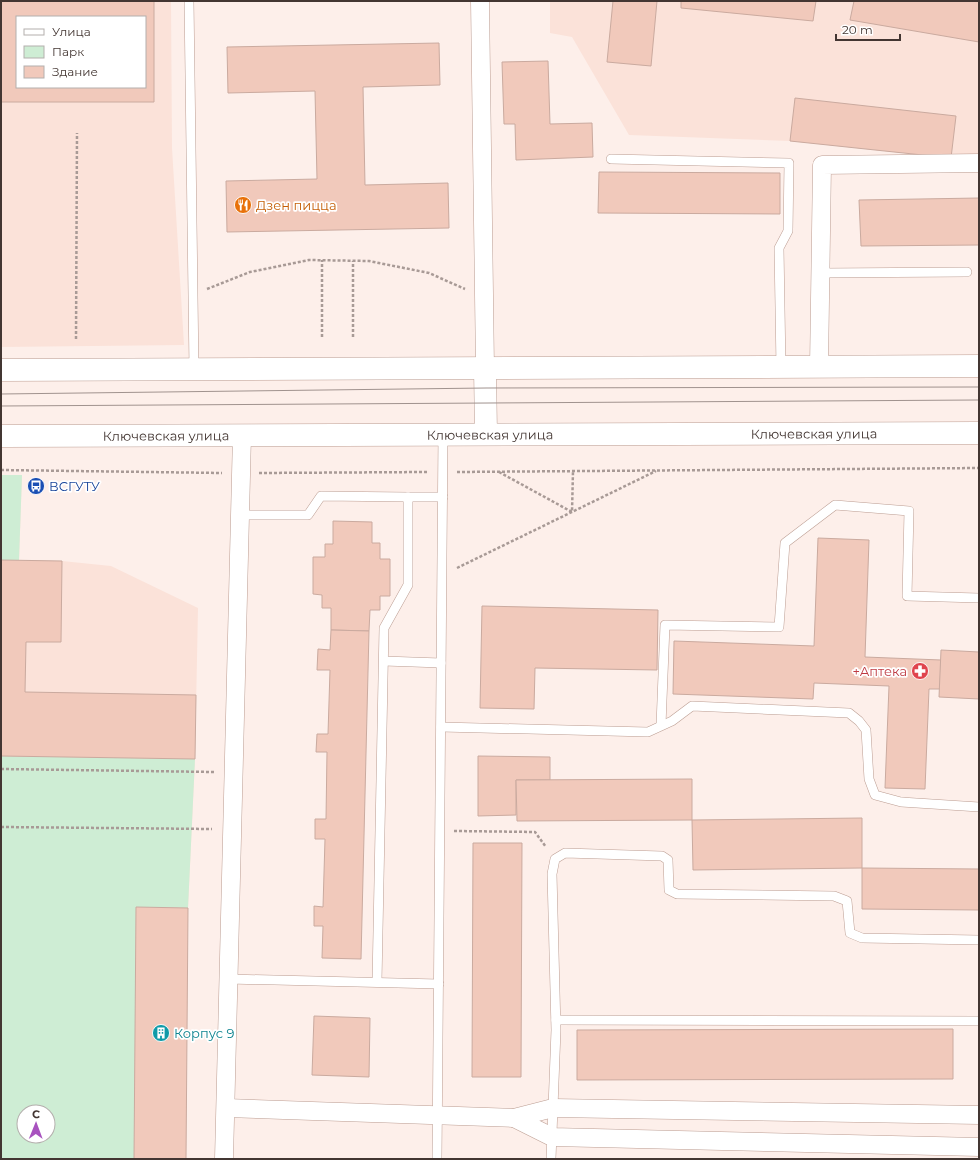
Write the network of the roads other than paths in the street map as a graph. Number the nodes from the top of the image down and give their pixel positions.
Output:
1 (189, 1) edge
2 (480, 1) edge
3 (610, 160) dead end
4 (979, 163) edge
5 (967, 272) dead end
6 (820, 273) junction
7 (979, 366) edge
8 (781, 367) junction
9 (819, 367) junction
10 (486, 368) junction
11 (194, 369) junction
12 (1, 370) edge
13 (979, 433) edge
14 (443, 434) junction
15 (486, 434) junction
16 (242, 435) junction
17 (1, 436) edge
18 (408, 497) junction
19 (443, 497) junction
20 (240, 515) junction
21 (979, 598) edge
22 (384, 661) junction
23 (441, 663) junction
24 (661, 725) junction
25 (441, 727) junction
26 (979, 807) edge
27 (979, 940) edge
28 (229, 979) junction
29 (377, 982) junction
30 (438, 984) junction
31 (556, 1020) junction
32 (979, 1021) edge
33 (226, 1108) junction
34 (553, 1108) junction
35 (781, 1112) junction
36 (438, 1115) junction
37 (979, 1115) edge
38 (514, 1118) junction
39 (552, 1137) junction
40 (780, 1142) junction
41 (971, 1151) edge
42 (224, 1159) edge
43 (437, 1159) edge
44 (552, 1159) edge

1 - 11 lane
2 - 10 street
3 - 8 lane
4 - 6 street
5 - 6 lane
6 - 9 street
7 - 9 main road
8 - 9 main road
8 - 10 main road
10 - 11 main road
10 - 15 main road
11 - 12 main road
13 - 15 main road, Ключевская улица
14 - 15 main road, Ключевская улица
14 - 16 main road, Ключевская улица
14 - 19 lane
16 - 17 main road, Ключевская улица
16 - 20 street
18 - 19 lane
18 - 20 lane
18 - 22 lane
19 - 23 lane
20 - 28 street
21 - 24 lane
22 - 23 lane
22 - 29 lane
23 - 25 lane
24 - 25 lane
24 - 26 lane
25 - 30 lane
27 - 31 lane
28 - 29 lane
28 - 33 street
29 - 30 lane
30 - 36 lane
31 - 32 lane
31 - 34 lane
33 - 36 street
33 - 42 street
34 - 35 street
34 - 38 street
34 - 39 lane
35 - 37 street
35 - 40 street
36 - 38 street
36 - 43 lane
38 - 39 street
39 - 40 street
39 - 44 lane
40 - 41 street

